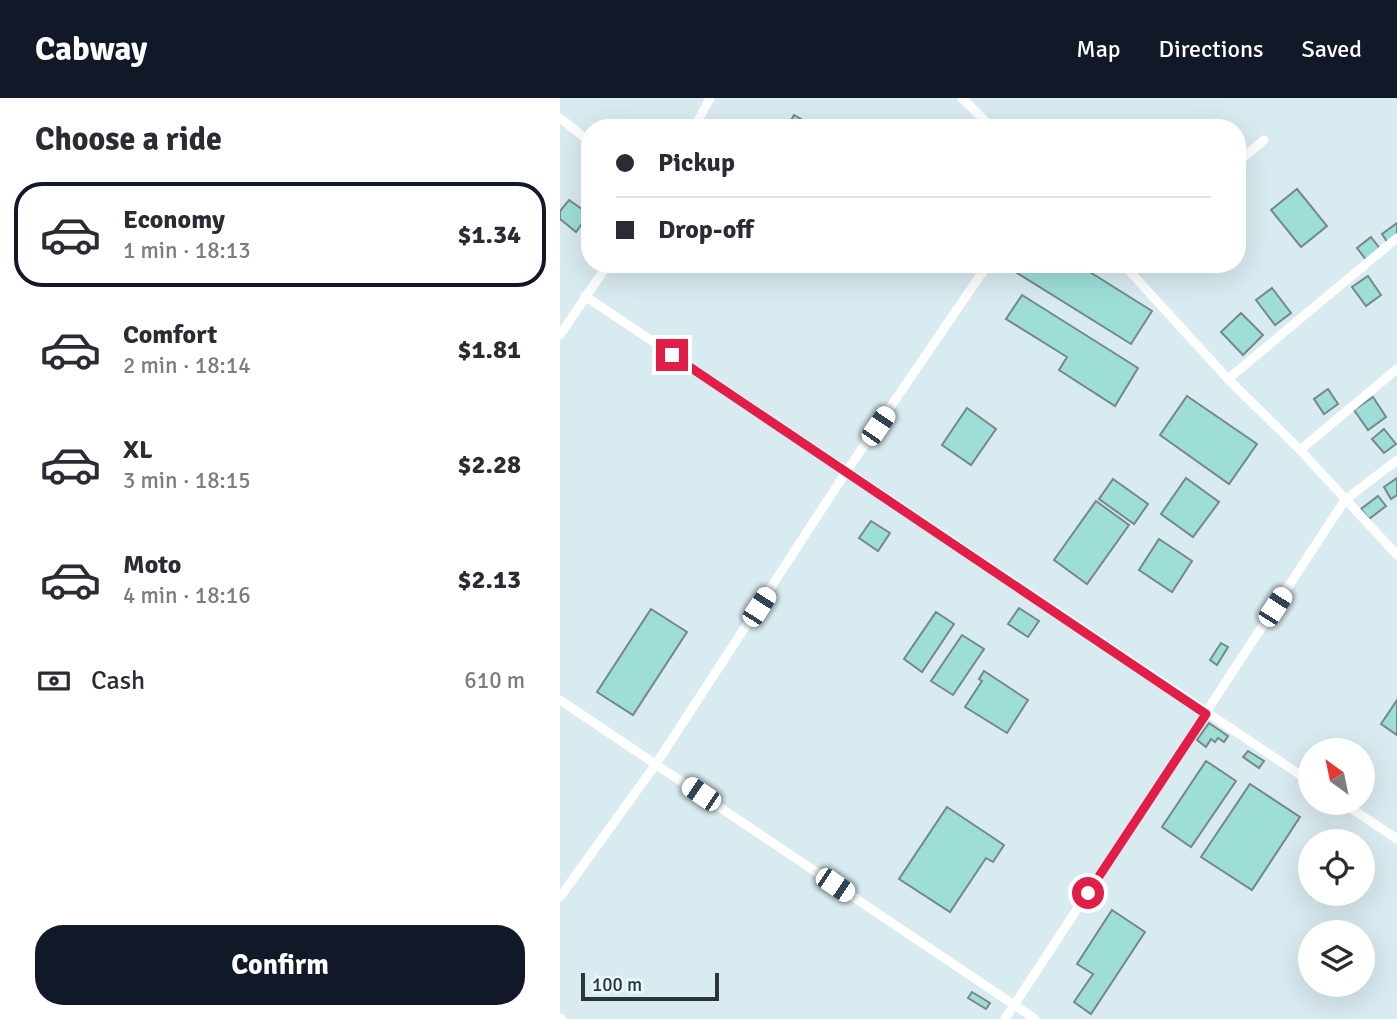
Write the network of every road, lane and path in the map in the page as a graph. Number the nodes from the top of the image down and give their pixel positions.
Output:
1 (710, 98) edge
2 (962, 98) edge
3 (560, 118) edge
4 (699, 119) edge
5 (983, 119) edge
6 (581, 135) edge
7 (1264, 141) dead end
8 (1246, 156) edge
9 (1397, 238) edge
10 (602, 273) edge
11 (982, 273) edge
12 (1131, 273) edge
13 (585, 296) junction
14 (560, 335) edge
15 (1397, 369) edge
16 (1228, 379) junction
17 (1300, 450) junction
18 (1397, 460) edge
19 (846, 472) junction
20 (1345, 500) junction
21 (1397, 555) edge
22 (560, 700) edge
23 (1206, 714) junction
24 (656, 764) junction
25 (1298, 774) edge
26 (1362, 816) edge
27 (1397, 839) edge
28 (560, 897) edge
29 (1014, 1006) junction
30 (1005, 1019) edge
31 (1035, 1019) edge

1 - 4 street
2 - 5 street
3 - 6 street
7 - 8 street
9 - 16 street
10 - 13 street
11 - 19 street
12 - 16 street
13 - 14 street
13 - 19 street
15 - 17 street
16 - 17 street
17 - 20 street
18 - 20 street
19 - 23 street
19 - 24 street
20 - 21 street
20 - 23 street
22 - 24 street
23 - 25 street
23 - 29 street
24 - 28 street
24 - 29 street
26 - 27 street
29 - 30 street
29 - 31 street

